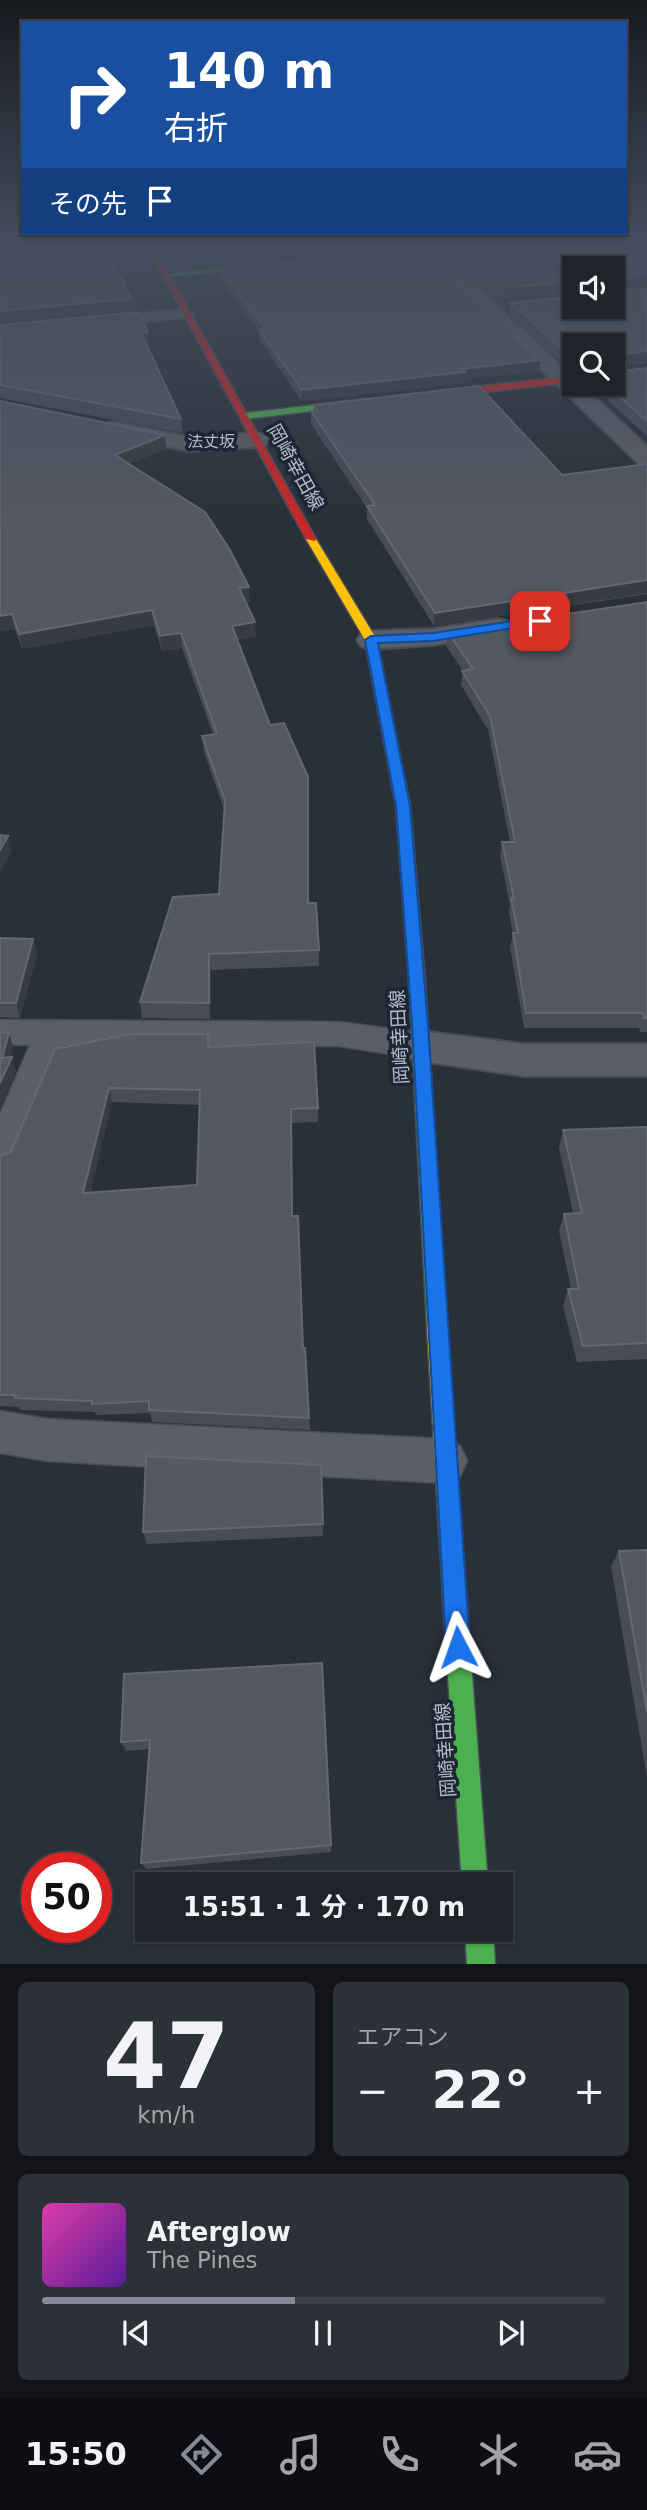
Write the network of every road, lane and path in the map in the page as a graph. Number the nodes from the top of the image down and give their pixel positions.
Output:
1 (200, 339) edge
2 (524, 339) edge
3 (562, 374) edge
4 (562, 380) edge
5 (585, 396) edge
6 (414, 397) edge
7 (387, 400) edge
8 (245, 415) junction
9 (94, 425) edge
10 (257, 440) junction
11 (647, 459) edge
12 (527, 622) edge
13 (371, 640) junction
14 (0, 1032) edge
15 (52, 1033) junction
16 (421, 1046) junction
17 (647, 1060) edge
18 (0, 1155) edge
19 (0, 1432) edge
20 (445, 1461) junction
21 (474, 1872) edge
22 (480, 1942) edge
23 (481, 1964) edge

1 - 8 main road, 岡崎幸田線
2 - 3 street
4 - 6 main road
5 - 11 street
7 - 8 main road
8 - 10 main road, 岡崎幸田線
9 - 10 street, 法丈坂
10 - 13 main road, 岡崎幸田線
12 - 13 street
13 - 16 main road, 岡崎幸田線
14 - 15 lane
15 - 16 lane
15 - 18 lane
16 - 17 street
16 - 20 main road, 岡崎幸田線
19 - 20 lane
20 - 21 main road, 岡崎幸田線
22 - 23 main road

